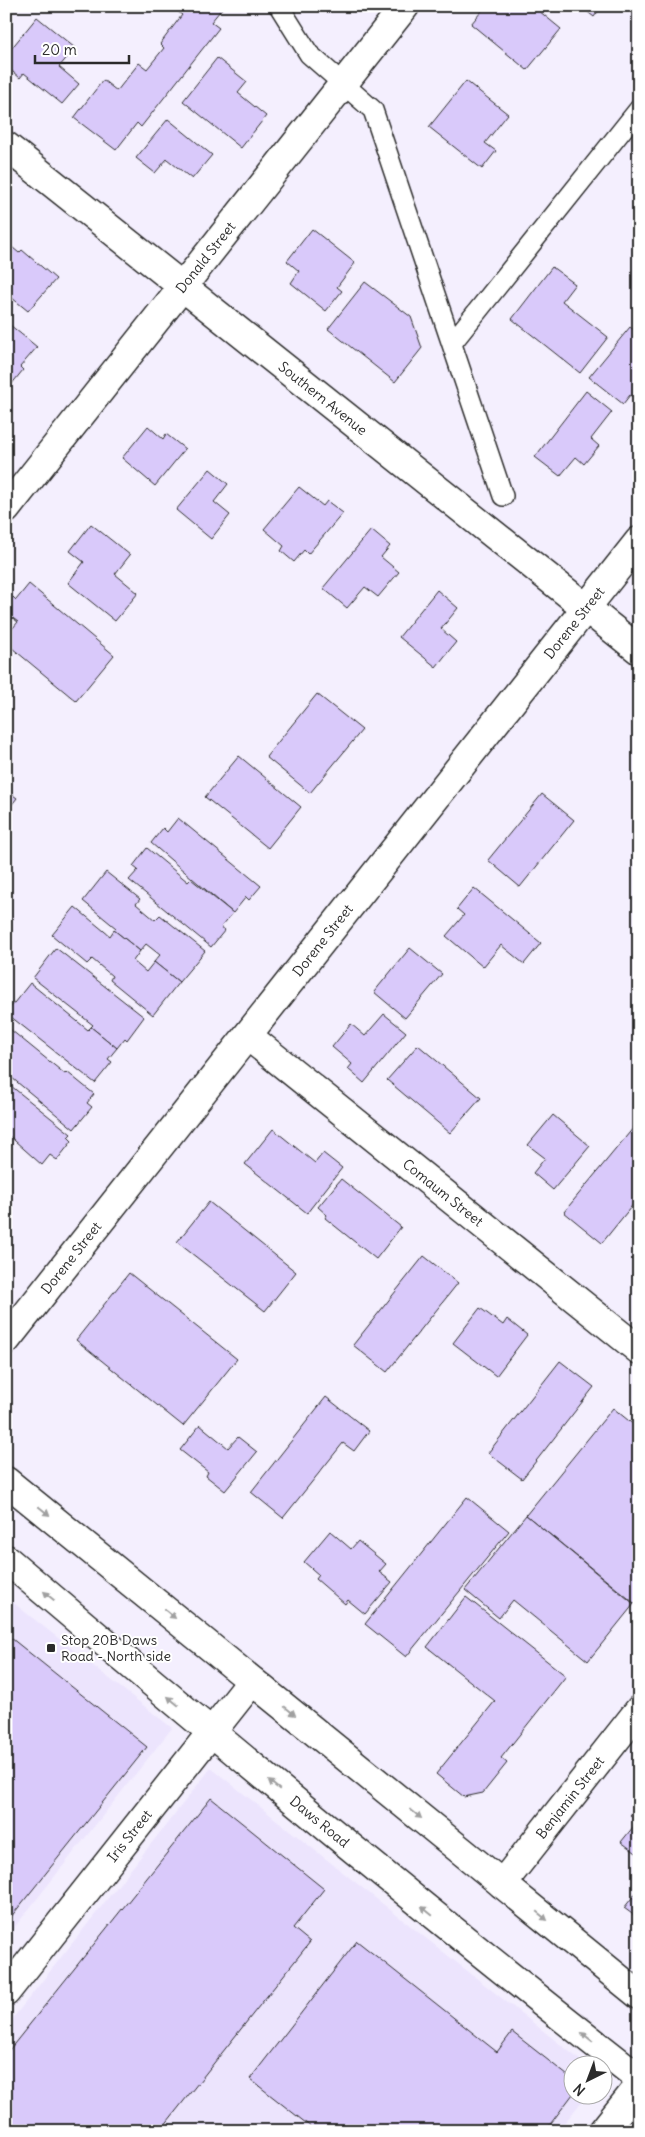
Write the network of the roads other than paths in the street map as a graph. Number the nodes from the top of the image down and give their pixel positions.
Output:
1 (279, 6) edge
2 (405, 6) edge
3 (344, 84) junction
4 (639, 109) edge
5 (6, 146) edge
6 (184, 286) junction
7 (452, 343) junction
8 (503, 496) dead end
9 (6, 509) edge
10 (639, 541) edge
11 (586, 607) junction
12 (639, 650) edge
13 (248, 1036) junction
14 (6, 1340) edge
15 (639, 1350) edge
16 (6, 1481) edge
17 (6, 1559) edge
18 (252, 1681) junction
19 (639, 1710) edge
20 (210, 1732) junction
21 (502, 1884) junction
22 (6, 1992) edge
23 (639, 1995) edge
24 (639, 2078) edge
25 (639, 2086) edge
26 (603, 2131) edge

1 - 3 lane
2 - 3 street, Donald Street
3 - 6 street, Donald Street
3 - 7 lane
4 - 7 lane
5 - 6 street, Southern Avenue
6 - 9 street, Donald Street
6 - 11 street, Southern Avenue
7 - 8 lane
10 - 11 street, Dorene Street
11 - 12 street, Southern Avenue
11 - 13 street, Dorene Street
13 - 14 street, Dorene Street
13 - 15 street, Comaum Street
16 -> 18 street
20 -> 17 street, Daws Road
18 - 20 street, Iris Street
18 -> 21 street
19 - 21 street, Benjamin Street
20 - 22 street, Iris Street
24 -> 20 street, Daws Road
21 -> 23 street
25 - 26 street

